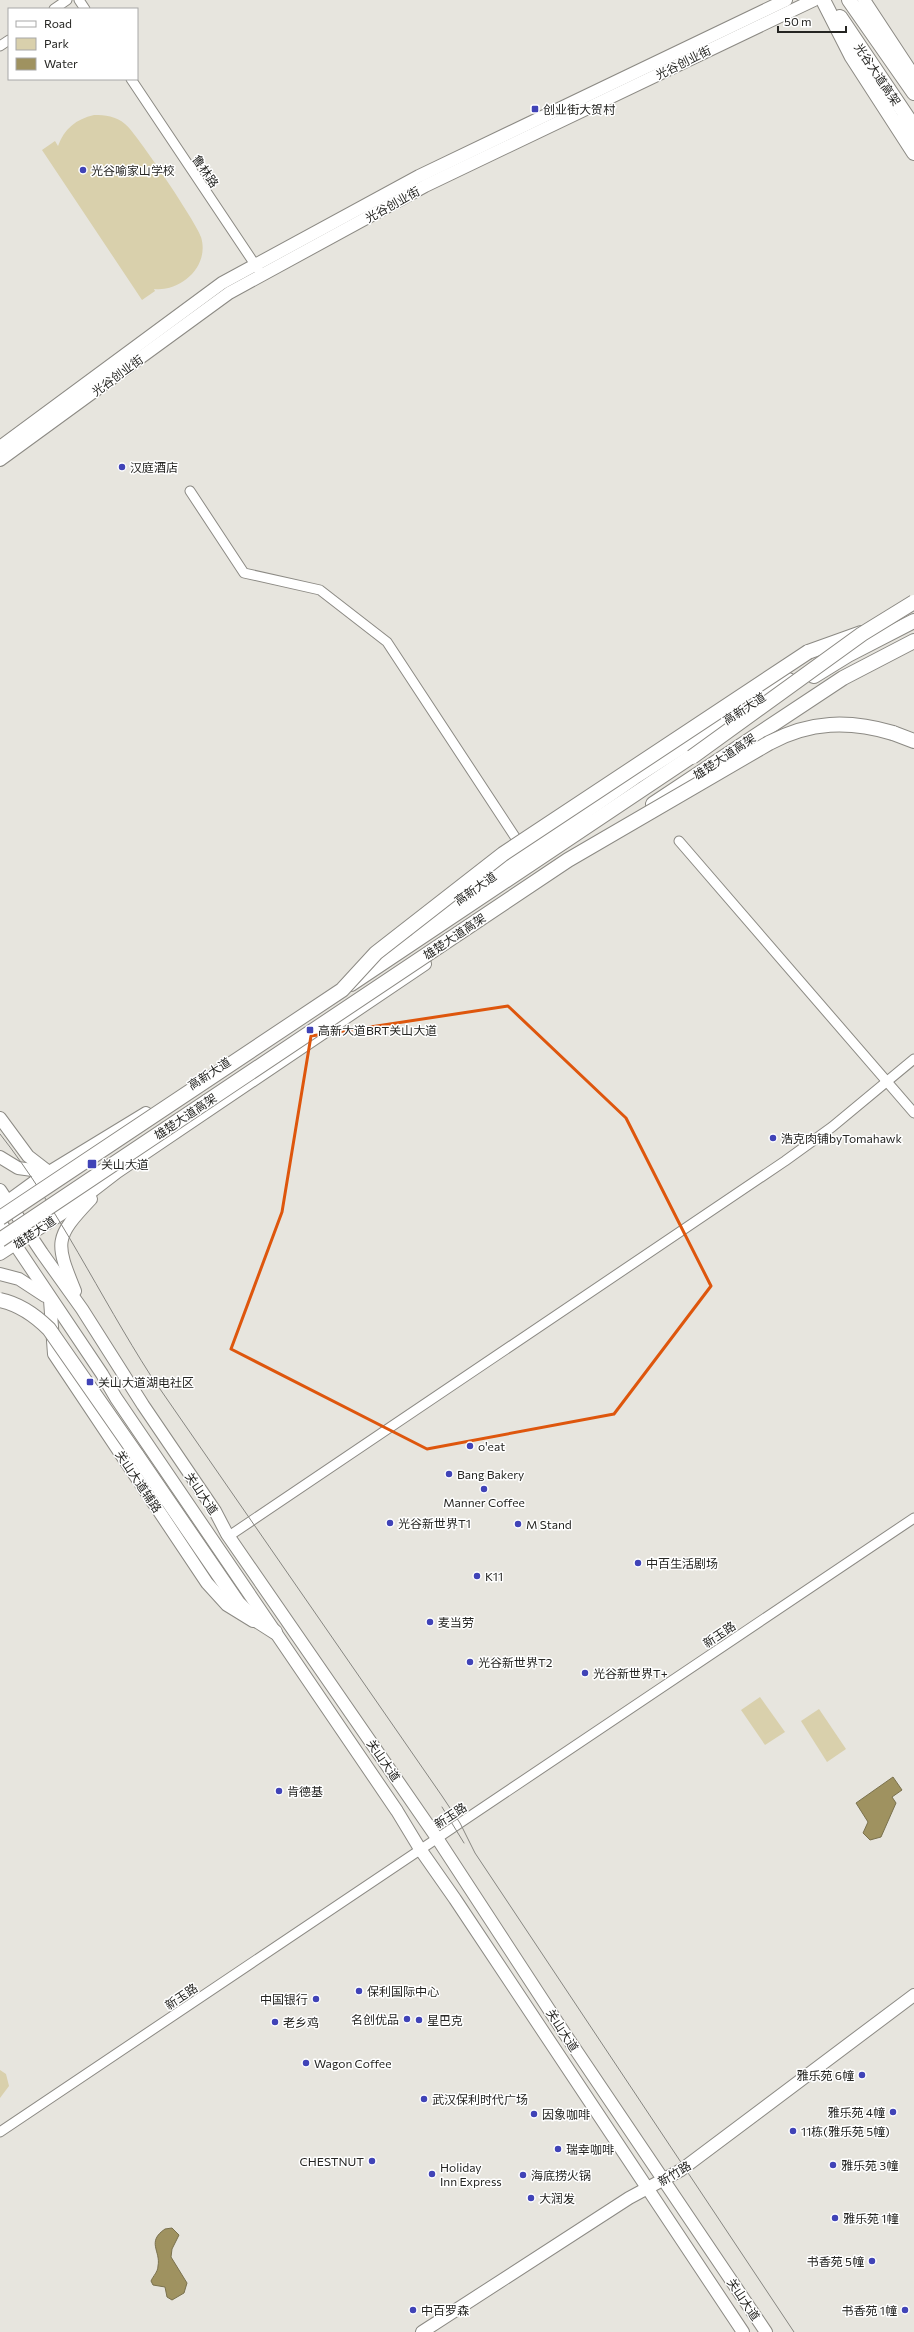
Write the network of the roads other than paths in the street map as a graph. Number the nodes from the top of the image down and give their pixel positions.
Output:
1 (67, 0) edge
2 (786, 0) edge
3 (814, 0) edge
4 (823, 0) edge
5 (829, 0) edge
6 (849, 0) edge
7 (864, 0) edge
8 (55, 8) edge
9 (914, 76) edge
10 (132, 80) edge
11 (914, 94) edge
12 (914, 127) edge
13 (914, 137) edge
14 (914, 152) edge
15 (258, 270) junction
16 (0, 448) edge
17 (0, 460) edge
18 (190, 491) dead end
19 (914, 602) edge
20 (914, 609) edge
21 (914, 621) edge
22 (884, 625) junction
23 (914, 641) edge
24 (914, 646) edge
25 (914, 742) edge
26 (692, 757) junction
27 (679, 841) dead end
28 (526, 853) junction
29 (568, 860) junction
30 (342, 990) junction
31 (914, 1059) edge
32 (888, 1081) junction
33 (914, 1113) edge
34 (0, 1118) edge
35 (0, 1157) edge
36 (117, 1172) junction
37 (46, 1175) junction
38 (0, 1190) edge
39 (4, 1204) edge
40 (0, 1218) edge
41 (0, 1222) edge
42 (30, 1235) junction
43 (0, 1240) edge
44 (14, 1245) junction
45 (0, 1254) edge
46 (0, 1274) edge
47 (50, 1299) junction
48 (0, 1300) edge
49 (82, 1309) junction
50 (914, 1518) edge
51 (229, 1536) junction
52 (275, 1632) junction
53 (437, 1838) junction
54 (420, 1849) junction
55 (914, 1995) edge
56 (0, 2132) edge
57 (662, 2180) junction
58 (649, 2188) junction
59 (422, 2332) edge
60 (743, 2332) edge
61 (766, 2332) edge

1 - 8 street
2 - 15 main road, 光谷创业街
3 - 15 main road, 光谷创业街
4 - 14 highway
5 - 12 highway, 光谷大道高架
5 - 13 main road
6 - 11 highway, 光谷大道高架
7 - 9 main road
10 - 15 street, 鲁林路
15 - 16 main road, 光谷创业街
15 - 17 main road, 光谷创业街
18 - 28 street
19 - 26 highway, bridge
20 - 22 main road, 高新大道
21 - 26 highway, 雄楚大道高架, bridge
22 - 28 main road, 高新大道
22 - 30 highway, bridge
23 - 29 highway, 雄楚大道高架, bridge
24 - 36 main road
25 - 29 highway, bridge
26 - 30 highway, 雄楚大道高架, bridge
27 - 32 street
28 - 37 main road, 高新大道
29 - 43 highway, 雄楚大道高架, bridge
30 - 40 highway, 雄楚大道高架, bridge
31 - 32 street
32 - 33 street
32 - 51 street
34 - 37 main road
35 - 37 main road
36 - 42 main road, 雄楚大道
36 - 49 main road
37 - 39 main road
38 - 39 main road, 关山大道
39 - 42 main road, 关山大道
41 - 44 main road, 关山大道
42 - 44 main road, 雄楚大道
42 - 49 main road, 关山大道
44 - 45 main road, 雄楚大道
44 - 47 main road, 关山大道
46 - 47 main road
47 - 52 main road, 关山大道
47 - 52 main road, 关山大道辅路
48 - 52 highway, bridge
49 - 51 main road, 关山大道
50 - 53 street, 新玉路
51 - 53 main road, 关山大道
52 - 54 main road, 关山大道
53 - 54 street, 新玉路
53 - 57 main road, 关山大道
54 - 56 street, 新玉路
54 - 58 main road, 关山大道
55 - 57 main road, 新竹路
57 - 58 main road, 新竹路
57 - 61 main road, 关山大道
58 - 59 main road, 新竹路
58 - 60 main road, 关山大道

